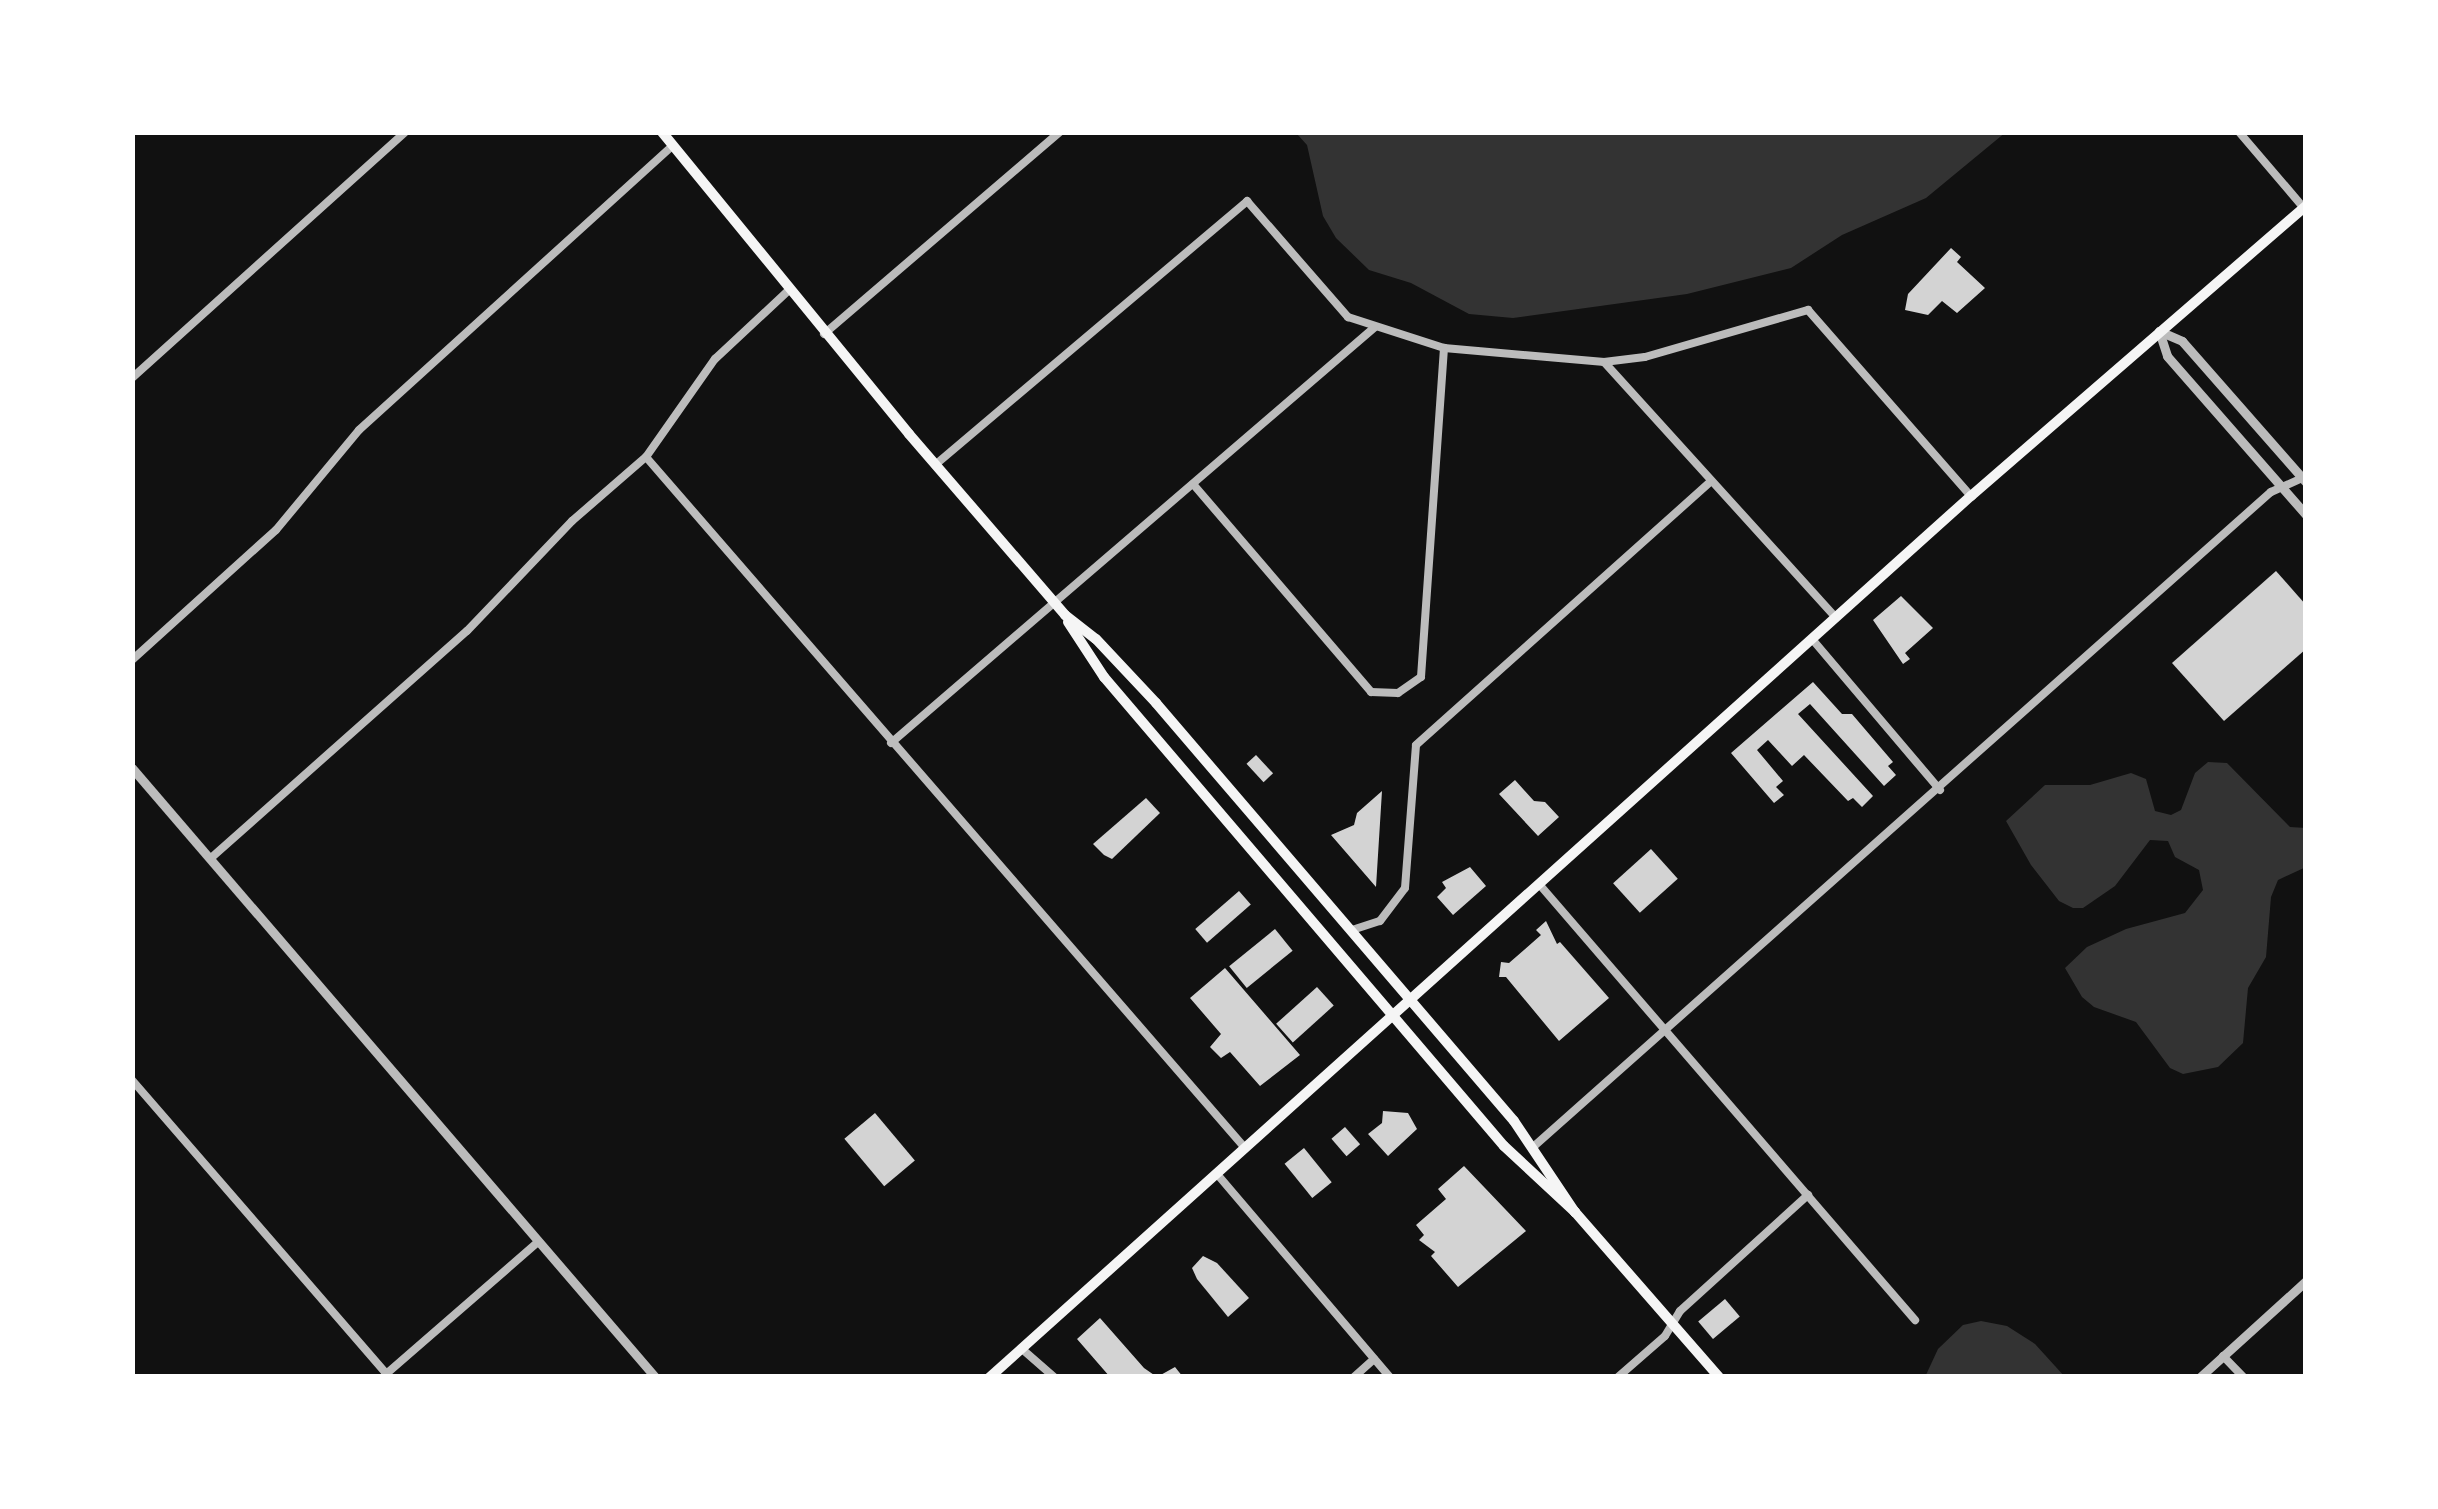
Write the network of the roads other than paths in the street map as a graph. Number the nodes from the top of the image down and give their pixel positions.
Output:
1 (405, 132) edge
2 (662, 132) edge
3 (1060, 132) edge
4 (2239, 132) edge
5 (672, 146) junction
6 (2305, 207) edge
7 (788, 291) junction
8 (1375, 327) junction
9 (2159, 332) junction
10 (824, 334) junction
11 (1444, 348) junction
12 (1604, 362) junction
13 (132, 378) edge
14 (646, 457) junction
15 (935, 465) junction
16 (2305, 479) edge
17 (1711, 482) junction
18 (1193, 484) junction
19 (2282, 488) junction
20 (1971, 496) junction
21 (2306, 515) edge
22 (1055, 603) junction
23 (1065, 615) junction
24 (1836, 618) junction
25 (1812, 639) junction
26 (132, 660) edge
27 (891, 742) junction
28 (132, 768) edge
29 (1940, 790) junction
30 (211, 858) junction
31 (1539, 884) junction
32 (1351, 930) junction
33 (1410, 1001) junction
34 (1393, 1016) junction
35 (1666, 1031) junction
36 (132, 1080) edge
37 (1245, 1148) junction
38 (1532, 1148) junction
39 (1216, 1174) junction
40 (1808, 1195) junction
41 (1575, 1211) junction
42 (538, 1242) junction
43 (2305, 1283) edge
44 (1915, 1320) dead end
45 (1672, 1323) junction
46 (1022, 1348) junction
47 (2223, 1356) junction
48 (1374, 1359) junction
49 (386, 1376) edge
50 (655, 1377) edge
51 (990, 1377) edge
52 (1054, 1377) edge
53 (1354, 1377) edge
54 (1390, 1377) edge
55 (1618, 1377) edge
56 (1719, 1377) edge
57 (2200, 1377) edge
58 (2242, 1377) edge

1 - 13 street
2 - 5 main road
3 - 10 street
4 - 6 street
5 - 7 main road
5 - 26 street
6 - 9 main road
7 - 10 main road
7 - 14 street
8 - 11 street
8 - 15 street
8 - 18 street
9 - 16 street
9 - 19 street
9 - 20 main road
10 - 15 main road
11 - 12 street
11 - 18 street
12 - 17 street
12 - 20 street
14 - 27 street
14 - 30 street
15 - 22 main road
16 - 19 street
17 - 24 street
17 - 32 street
18 - 22 street
19 - 21 street
19 - 29 street
20 - 24 main road
22 - 23 main road
22 - 27 street
23 - 32 main road
23 - 34 main road
24 - 25 main road
25 - 29 street
25 - 31 main road
27 - 37 street
28 - 30 street
29 - 35 street
30 - 42 street
31 - 33 main road
31 - 35 street
32 - 33 main road
33 - 34 main road
33 - 38 main road
34 - 37 main road
34 - 41 main road
35 - 38 street
35 - 40 street
36 - 49 street
37 - 39 main road
38 - 41 main road
39 - 46 main road
39 - 48 street
40 - 44 street
40 - 45 street
41 - 45 main road
42 - 49 street
42 - 50 street
43 - 47 street
45 - 55 street
45 - 56 main road
46 - 51 main road
46 - 52 street
47 - 57 street
47 - 58 street
48 - 53 street
48 - 54 street

